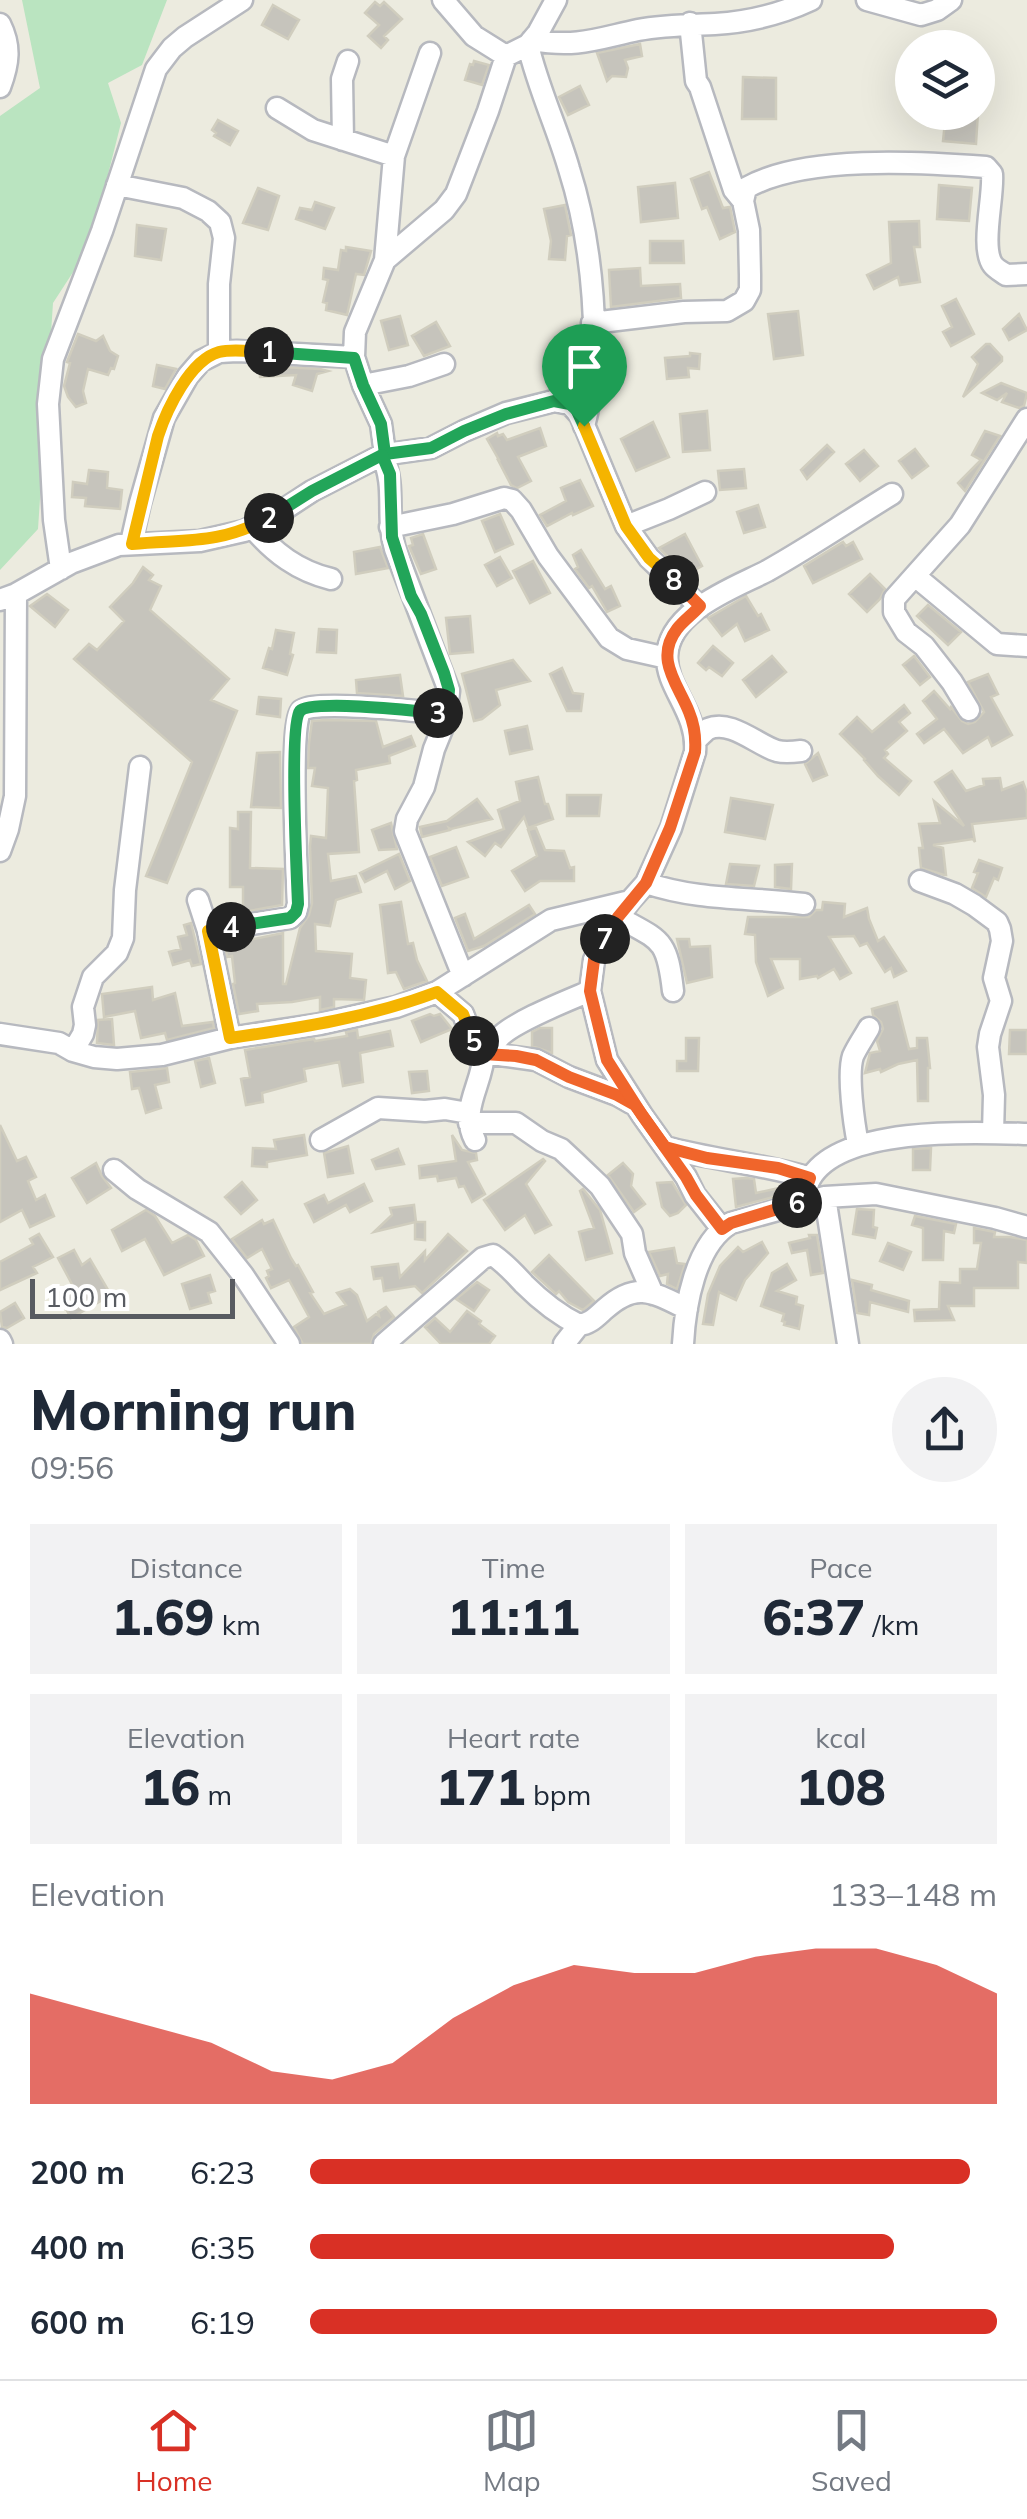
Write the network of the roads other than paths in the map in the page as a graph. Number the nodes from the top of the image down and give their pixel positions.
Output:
1 (242, 0) edge
2 (443, 0) edge
3 (556, 0) edge
4 (811, 0) edge
5 (866, 0) edge
6 (951, 0) edge
7 (690, 24) junction
8 (1, 29) edge
9 (530, 43) junction
10 (430, 53) dead end
11 (506, 56) junction
12 (348, 61) dead end
13 (0, 86) edge
14 (277, 108) dead end
15 (344, 140) junction
16 (394, 156) junction
17 (116, 185) junction
18 (743, 201) junction
19 (386, 260) junction
20 (1027, 274) edge
21 (592, 323) junction
22 (219, 352) junction
23 (354, 358) junction
24 (444, 364) dead end
25 (363, 385) junction
26 (1027, 420) edge
27 (584, 426) junction
28 (384, 454) junction
29 (705, 492) dead end
30 (892, 494) dead end
31 (626, 526) junction
32 (252, 527) junction
33 (390, 527) junction
34 (132, 544) junction
35 (61, 569) junction
36 (915, 576) junction
37 (331, 579) dead end
38 (8, 597) edge
39 (700, 606) junction
40 (1027, 646) edge
41 (667, 658) junction
42 (969, 710) dead end
43 (447, 714) junction
44 (696, 740) junction
45 (801, 751) dead end
46 (140, 767) dead end
47 (0, 851) edge
48 (920, 881) dead end
49 (646, 883) junction
50 (198, 900) dead end
51 (804, 904) dead end
52 (624, 909) junction
53 (208, 931) junction
54 (462, 976) junction
55 (590, 991) junction
56 (673, 991) dead end
57 (437, 992) junction
58 (869, 1028) dead end
59 (0, 1034) edge
60 (230, 1038) junction
61 (73, 1051) junction
62 (487, 1054) junction
63 (635, 1105) junction
64 (471, 1125) junction
65 (994, 1132) junction
66 (1027, 1134) edge
67 (321, 1140) dead end
68 (858, 1144) junction
69 (665, 1147) junction
70 (114, 1170) dead end
71 (810, 1178) junction
72 (825, 1196) junction
73 (802, 1201) junction
74 (1027, 1227) edge
75 (722, 1229) junction
76 (654, 1294) junction
77 (687, 1309) junction
78 (578, 1326) junction
79 (289, 1344) edge
80 (384, 1344) edge
81 (564, 1344) edge
82 (683, 1344) edge
83 (848, 1344) edge

1 - 17 street
2 - 11 street
3 - 9 street
4 - 7 street
5 - 6 street
7 - 9 street
7 - 18 street
8 - 13 street
9 - 11 street
9 - 21 street
10 - 16 street
11 - 19 street
12 - 15 street
14 - 15 street
15 - 16 street
16 - 19 street
17 - 22 street
17 - 35 street
18 - 20 street
18 - 21 street
19 - 23 street
21 - 27 street
22 - 23 street
22 - 34 street
23 - 25 street
24 - 25 street
25 - 28 street
26 - 36 street
27 - 28 street
27 - 31 street
28 - 32 street
28 - 33 street
29 - 31 street
30 - 39 street
31 - 39 street
32 - 34 street
32 - 37 street
33 - 41 street
33 - 43 street
34 - 35 street
35 - 38 street
36 - 40 street
36 - 42 street
38 - 47 street
39 - 41 street
41 - 44 street
43 - 53 street
43 - 54 street
44 - 45 street
44 - 49 street
46 - 61 street
48 - 65 street
49 - 51 street
49 - 52 street
50 - 53 street
52 - 54 street
52 - 55 street
52 - 56 street
53 - 60 street
54 - 57 street
55 - 62 street
55 - 63 street
57 - 60 street
57 - 62 street
58 - 68 street
59 - 61 street
60 - 61 street
62 - 63 street
62 - 64 street
63 - 69 street
64 - 67 street
64 - 76 street
65 - 66 street
65 - 68 street
68 - 71 street
69 - 71 street
69 - 75 street
70 - 79 street
71 - 73 street
72 - 73 street
72 - 74 street
72 - 83 street
73 - 75 street
75 - 77 street
76 - 77 street
76 - 78 street
77 - 82 street
78 - 80 street
78 - 81 street

